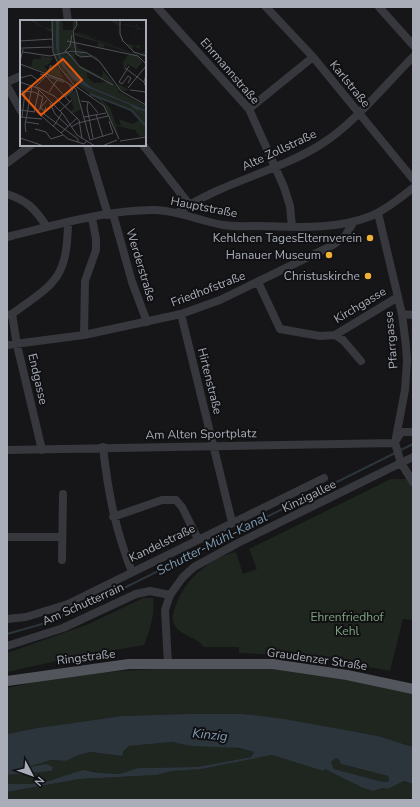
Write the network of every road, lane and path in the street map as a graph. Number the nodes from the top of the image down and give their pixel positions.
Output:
1 (66, 7) edge
2 (157, 7) edge
3 (266, 7) edge
4 (379, 7) edge
5 (68, 20) edge
6 (413, 45) edge
7 (313, 57) junction
8 (413, 57) edge
9 (20, 76) edge
10 (7, 82) edge
11 (7, 86) edge
12 (20, 109) edge
13 (249, 109) junction
14 (358, 113) junction
15 (30, 146) edge
16 (87, 146) edge
17 (144, 146) edge
18 (7, 163) edge
19 (275, 166) junction
20 (413, 179) edge
21 (413, 188) edge
22 (7, 194) edge
23 (189, 204) junction
24 (177, 213) junction
25 (378, 213) junction
26 (111, 215) junction
27 (92, 218) junction
28 (68, 222) junction
29 (353, 223) junction
30 (47, 227) junction
31 (292, 227) junction
32 (7, 237) edge
33 (258, 282) junction
34 (398, 297) junction
35 (181, 314) junction
36 (402, 314) junction
37 (10, 315) edge
38 (413, 315) edge
39 (147, 322) junction
40 (84, 335) junction
41 (334, 335) junction
42 (7, 345) edge
43 (17, 345) junction
44 (361, 361) dead end
45 (413, 432) edge
46 (395, 443) junction
47 (214, 446) junction
48 (104, 447) junction
49 (7, 450) edge
50 (42, 450) junction
51 (413, 457) edge
52 (400, 460) junction
53 (324, 478) dead end
54 (413, 482) edge
55 (63, 494) dead end
56 (113, 517) junction
57 (232, 522) junction
58 (7, 537) edge
59 (62, 537) junction
60 (198, 539) junction
61 (62, 560) dead end
62 (132, 572) junction
63 (170, 595) junction
64 (7, 619) edge
65 (7, 646) edge
66 (168, 664) junction
67 (7, 681) edge
68 (413, 689) edge

1 - 5 street
2 - 13 street, Ehrmannstraße
3 - 7 street, Karlstraße
4 - 6 street
7 - 13 street
7 - 14 street, Karlstraße
8 - 14 street, Alte Zollstraße
9 - 10 street
11 - 12 street
13 - 19 street, Ehrmannstraße
14 - 19 street, Alte Zollstraße
14 - 20 street, Karlstraße
15 - 18 street
16 - 26 street, Werderstraße
17 - 23 street
19 - 23 street, Alte Zollstraße
19 - 31 street, Ehrmannstraße
21 - 25 street, Hauptstraße
22 - 30 street
23 - 24 street, Alte Zollstraße
24 - 26 street, Hauptstraße
24 - 31 street, Hauptstraße
25 - 29 street, Hauptstraße
25 - 34 street, Pfarrgasse
26 - 27 street, Hauptstraße
26 - 39 street, Werderstraße
27 - 28 street, Hauptstraße
27 - 40 street
28 - 30 street, Hauptstraße
28 - 37 street
29 - 31 street, Hauptstraße
29 - 33 street, Friedhofstraße
30 - 32 street, Hauptstraße
33 - 35 street, Friedhofstraße
33 - 41 street
34 - 36 street, Pfarrgasse
34 - 41 street, Kirchgasse
35 - 39 street, Friedhofstraße
35 - 47 street, Hirtenstraße
36 - 38 street
36 - 46 street, Pfarrgasse
37 - 43 street, Endgasse
39 - 40 street, Friedhofstraße
40 - 43 street, Friedhofstraße
41 - 44 street
42 - 43 street, Friedhofstraße
43 - 50 street, Endgasse
45 - 46 street
46 - 47 street, Am Alten Sportplatz
46 - 52 street, Pfarrgasse
47 - 48 street, Am Alten Sportplatz
47 - 57 street, Hirtenstraße
48 - 50 street, Am Alten Sportplatz
48 - 56 street
49 - 50 street, Am Alten Sportplatz
51 - 52 street, Kinzigallee
52 - 54 street
52 - 63 street, Kinzigallee
53 - 57 street, Kandelstraße
55 - 59 street
56 - 60 street
56 - 62 street
57 - 60 street, Kandelstraße
58 - 59 street
59 - 61 street
60 - 62 street, Kandelstraße
62 - 64 street, Kandelstraße
63 - 65 street, Am Schutterrain
63 - 66 street, Kinzigallee
66 - 67 main road, Ringstraße
66 - 68 main road, Graudenzer Straße

